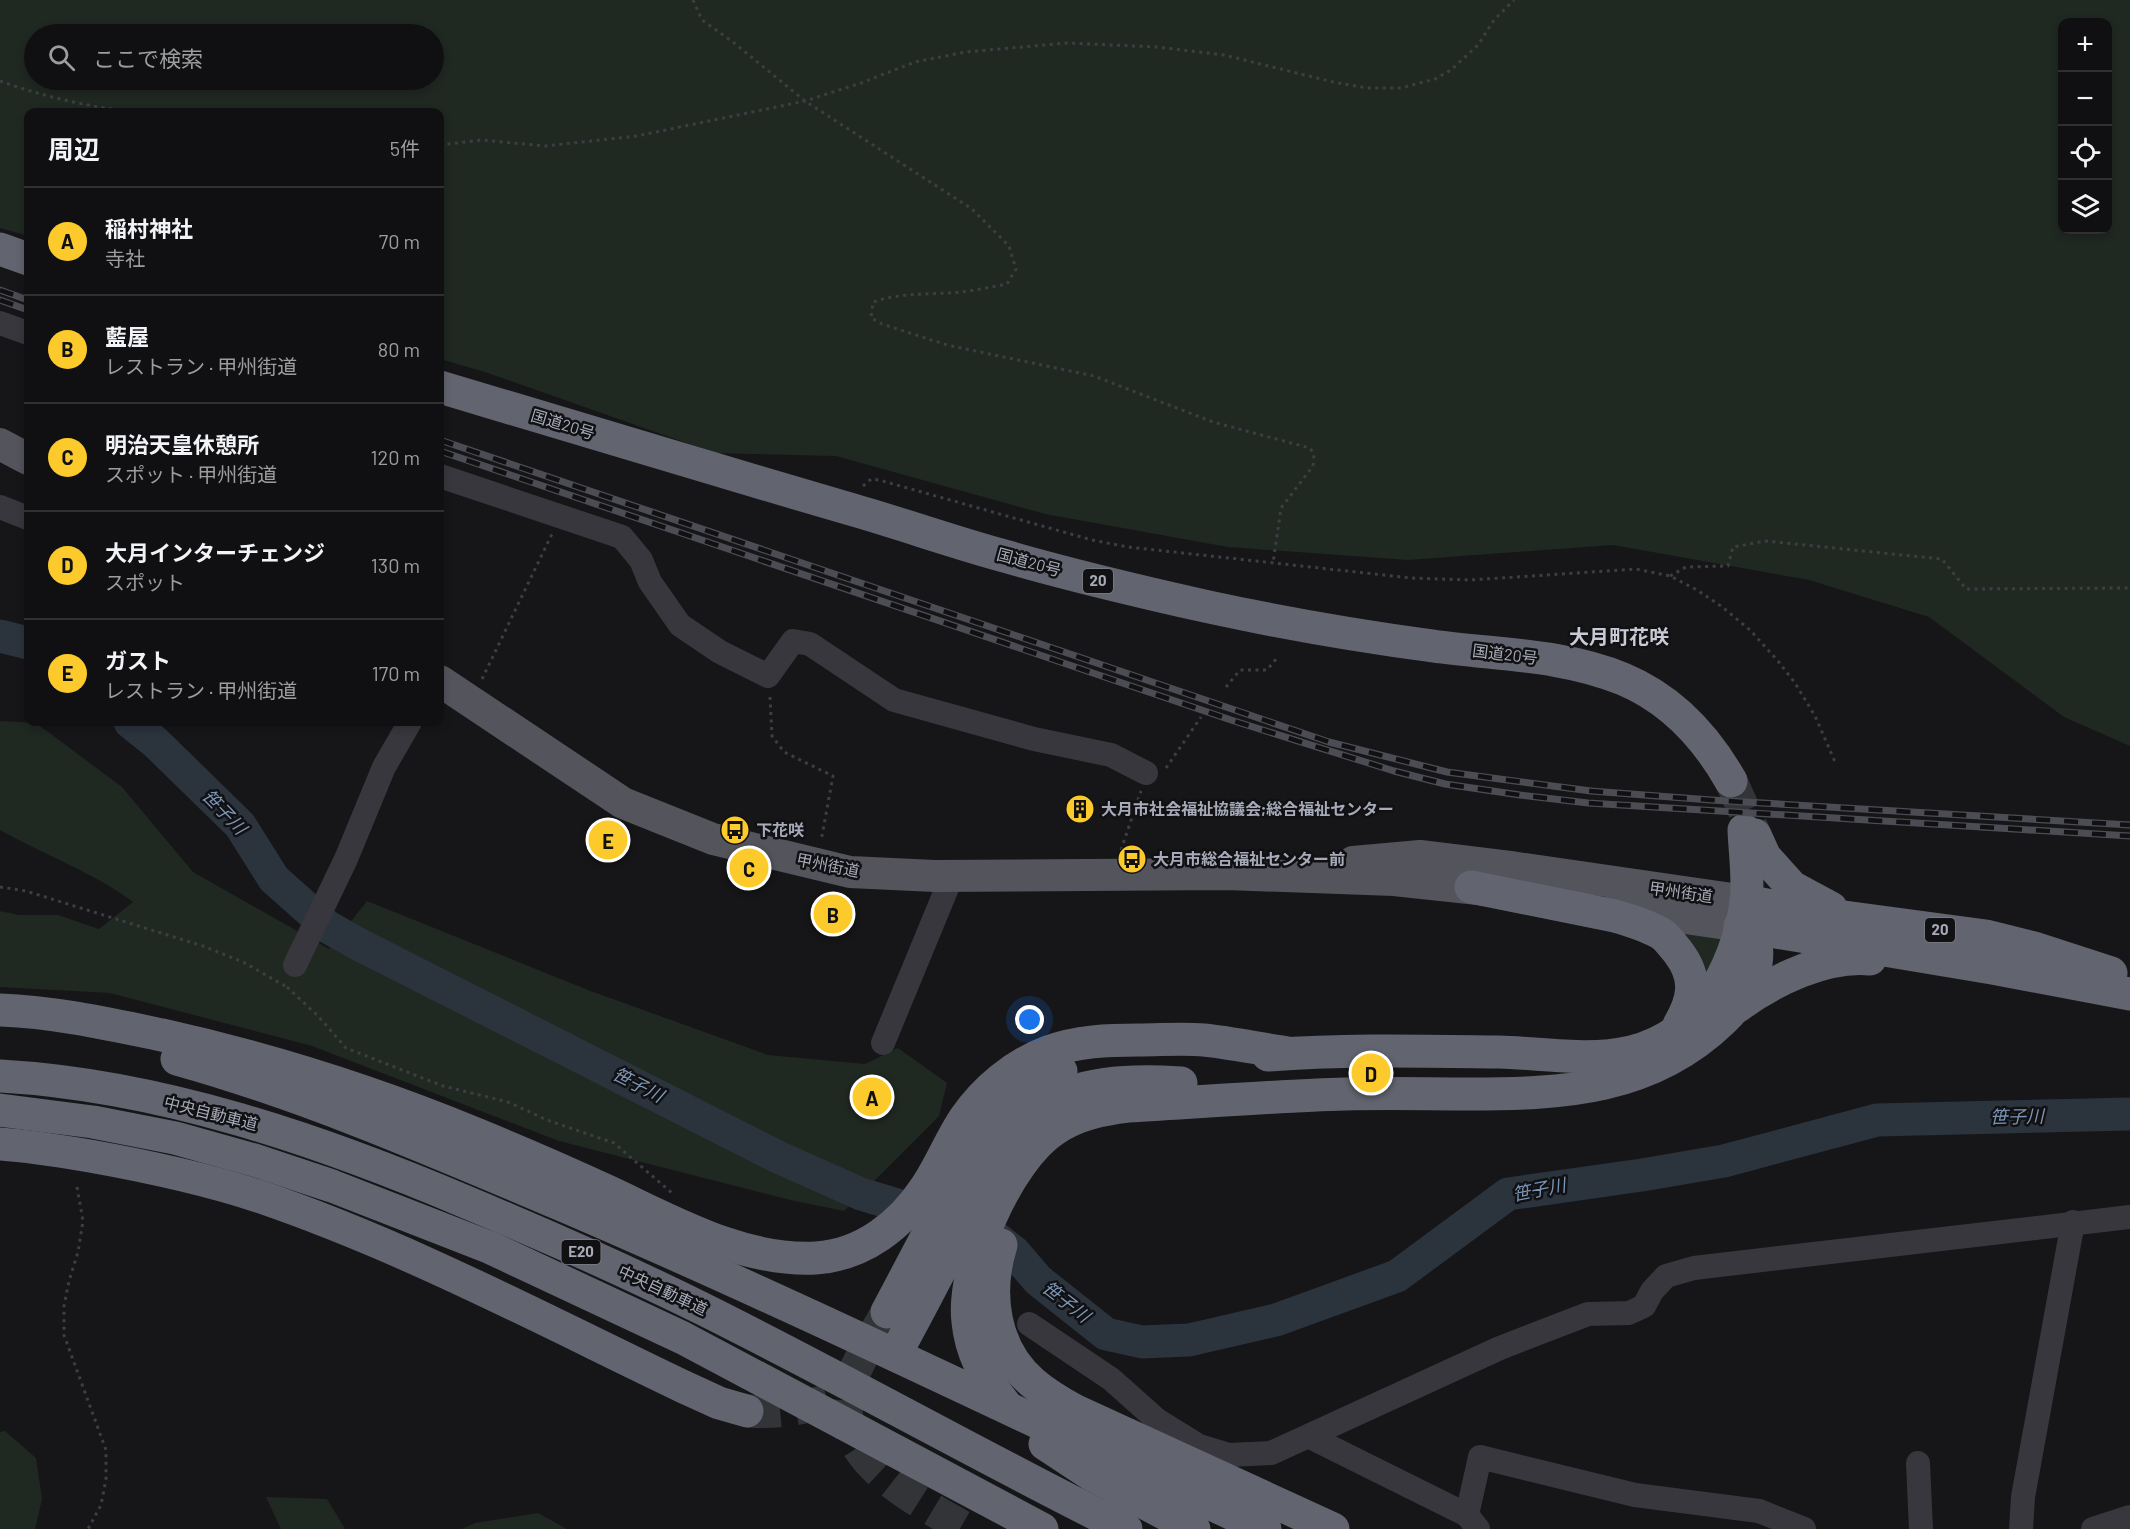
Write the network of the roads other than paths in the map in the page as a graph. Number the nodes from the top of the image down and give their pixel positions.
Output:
1 (0, 249) edge
2 (24, 258) edge
3 (0, 323) edge
4 (24, 332) edge
5 (444, 388) edge
6 (0, 444) edge
7 (24, 457) edge
8 (444, 477) edge
9 (0, 507) edge
10 (24, 516) edge
11 (444, 684) edge
12 (408, 726) edge
13 (1146, 772) road end
14 (1731, 781) tunnel mouth
15 (1226, 874) junction
16 (948, 876) junction
17 (1471, 887) junction
18 (1748, 919) junction
19 (1856, 919) junction
20 (295, 965) dead end
21 (1992, 968) junction
22 (2130, 980) edge
23 (2130, 994) edge
24 (1736, 1008) junction
25 (0, 1010) edge
26 (0, 1017) edge
27 (1677, 1030) junction
28 (883, 1043) dead end
29 (0, 1076) edge
30 (0, 1110) edge
31 (0, 1144) edge
32 (994, 1160) junction
33 (2130, 1217) edge
34 (2073, 1222) junction
35 (900, 1317) tunnel mouth
36 (981, 1319) junction
37 (1029, 1324) dead end
38 (747, 1411) tunnel mouth
39 (1310, 1437) junction
40 (1918, 1463) dead end
41 (2130, 1517) edge
42 (1472, 1522) edge
43 (1042, 1529) edge
44 (1126, 1529) edge
45 (1194, 1529) edge
46 (1265, 1529) edge
47 (1333, 1529) edge
48 (1804, 1529) edge
49 (1921, 1529) edge
50 (2021, 1529) edge
51 (2094, 1529) edge

1 - 2 highway
3 - 4 street
5 - 14 highway, 国道20号 / 20
6 - 7 main road
8 - 13 street
9 - 10 street
11 - 16 main road, 甲州街道
12 - 20 street
15 - 16 main road, 甲州街道
15 - 17 main road, 甲州街道
15 - 18 main road, 甲州街道
16 - 28 street
17 - 18 main road, 甲州街道
17 - 27 highway
18 - 19 highway, 甲州街道 / 20
18 - 19 highway
18 - 21 highway, 甲州街道 / 20
18 - 24 highway
18 - 27 highway
19 - 22 highway, 甲州街道 / 20
21 - 23 highway, 甲州街道 / 20
21 - 24 highway
24 - 32 highway
25 - 32 highway
26 - 46 highway
27 - 32 highway
29 - 44 highway, 中央自動車道 / E20
30 - 43 highway, 中央自動車道 / E20
31 - 38 highway
32 - 35 highway
32 - 36 highway
33 - 34 street
34 - 39 street
34 - 50 street
36 - 45 highway
36 - 47 highway
37 - 39 street
39 - 42 street
40 - 49 street
41 - 51 street
42 - 48 street

